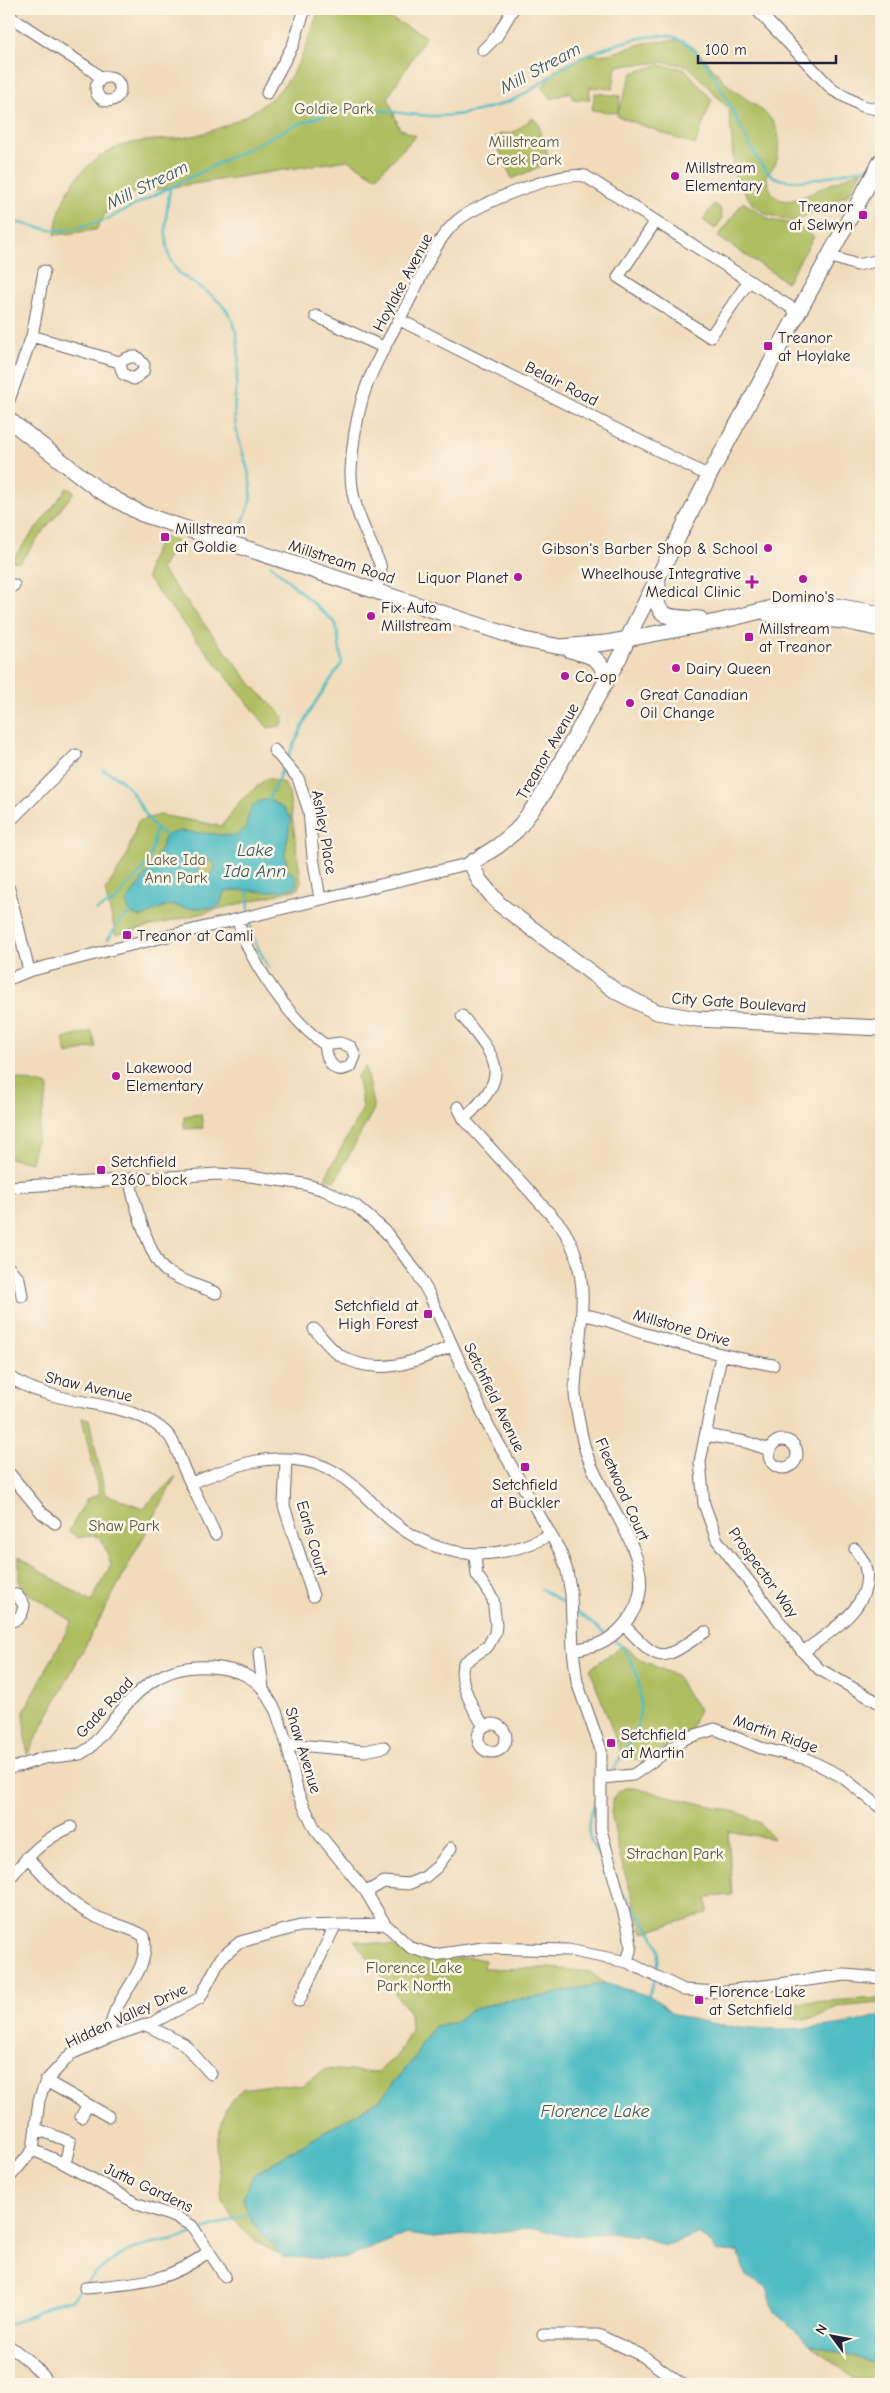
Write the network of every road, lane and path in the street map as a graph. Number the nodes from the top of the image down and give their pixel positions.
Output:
1 (305, 9) edge
2 (513, 9) edge
3 (756, 9) edge
4 (9, 16) edge
5 (483, 50) dead end
6 (101, 78) dead end
7 (266, 93) dead end
8 (881, 110) edge
9 (881, 161) edge
10 (656, 221) junction
11 (829, 256) junction
12 (881, 260) edge
13 (44, 271) dead end
14 (749, 281) junction
15 (798, 312) junction
16 (316, 316) dead end
17 (400, 320) junction
18 (32, 336) junction
19 (385, 348) junction
20 (119, 362) dead end
21 (9, 400) edge
22 (9, 420) edge
23 (709, 476) junction
24 (659, 575) junction
25 (376, 590) junction
26 (752, 613) junction
27 (881, 614) edge
28 (721, 621) junction
29 (881, 629) edge
30 (627, 640) junction
31 (561, 647) junction
32 (606, 682) junction
33 (274, 750) dead end
34 (76, 755) dead end
35 (9, 822) edge
36 (471, 863) junction
37 (9, 889) edge
38 (320, 899) junction
39 (238, 920) junction
40 (13, 922) edge
41 (29, 971) junction
42 (9, 979) edge
43 (462, 1016) dead end
44 (881, 1028) edge
45 (325, 1045) dead end
46 (458, 1107) dead end
47 (464, 1119) junction
48 (130, 1179) junction
49 (9, 1187) edge
50 (9, 1268) edge
51 (216, 1292) dead end
52 (22, 1296) dead end
53 (583, 1315) junction
54 (314, 1329) dead end
55 (452, 1346) junction
56 (721, 1356) junction
57 (773, 1366) dead end
58 (9, 1376) edge
59 (706, 1435) junction
60 (770, 1450) dead end
61 (286, 1460) junction
62 (9, 1473) edge
63 (191, 1483) junction
64 (55, 1523) dead end
65 (215, 1534) dead end
66 (550, 1535) junction
67 (855, 1549) dead end
68 (475, 1555) junction
69 (9, 1594) edge
70 (312, 1596) dead end
71 (9, 1621) edge
72 (624, 1625) junction
73 (705, 1632) dead end
74 (573, 1650) junction
75 (803, 1652) junction
76 (259, 1653) dead end
77 (263, 1689) junction
78 (881, 1704) edge
79 (484, 1726) dead end
80 (287, 1744) junction
81 (384, 1747) dead end
82 (14, 1767) edge
83 (602, 1778) junction
84 (881, 1808) edge
85 (71, 1827) dead end
86 (451, 1848) dead end
87 (27, 1857) junction
88 (9, 1879) edge
89 (366, 1892) junction
90 (384, 1924) junction
91 (335, 1926) junction
92 (627, 1962) junction
93 (881, 1978) edge
94 (299, 2000) dead end
95 (146, 2024) junction
96 (106, 2038) junction
97 (211, 2074) dead end
98 (46, 2081) junction
99 (87, 2106) junction
100 (108, 2116) dead end
101 (81, 2117) dead end
102 (37, 2129) junction
103 (33, 2150) junction
104 (65, 2164) junction
105 (9, 2178) edge
106 (208, 2252) junction
107 (224, 2276) dead end
108 (85, 2288) dead end
109 (543, 2335) dead end
110 (9, 2346) edge
111 (49, 2384) edge
112 (681, 2384) edge

1 - 7 street
2 - 5 street
3 - 8 street
4 - 6 street
9 - 11 street, Treanor Avenue
10 - 14 street, Hoylake Avenue
10 - 14 street
10 - 17 street, Hoylake Avenue
11 - 12 street
11 - 15 street, Treanor Avenue
13 - 18 street
14 - 15 street, Hoylake Avenue
15 - 23 street, Treanor Avenue
16 - 19 street
17 - 19 street, Hoylake Avenue
17 - 23 street, Belair Road
18 - 20 street
18 - 21 street
19 - 25 street, Hoylake Avenue
22 - 25 street, Millstream Road
23 - 24 street, Treanor Avenue
24 - 28 street
24 - 30 street, Treanor Avenue
25 - 31 street, Millstream Road
26 - 27 street, Millstream Road
26 - 28 street, Millstream Road
26 - 29 street, Millstream Road
28 - 30 street, Millstream Road
30 - 31 street, Millstream Road
30 - 32 street, Treanor Avenue
31 - 32 street
32 - 36 street, Treanor Avenue
33 - 38 street, Ashley Place
34 - 35 street
36 - 38 street, Treanor Avenue
36 - 44 street, City Gate Boulevard
37 - 40 street
38 - 39 street, Treanor Avenue
39 - 41 street, Treanor Avenue
39 - 45 street
40 - 41 street
41 - 42 street, Treanor Avenue
43 - 47 street
46 - 47 street, Fleetwood Court
47 - 53 street, Fleetwood Court
48 - 49 street, Setchfield Avenue
48 - 51 street
48 - 55 street, Setchfield Avenue
50 - 52 street
53 - 56 street, Millstone Drive
53 - 72 street, Fleetwood Court
54 - 55 street
55 - 66 street, Setchfield Avenue
56 - 57 street, Millstone Drive
56 - 59 street, Prospector Way
58 - 63 street, Shaw Avenue
59 - 60 street
59 - 75 street, Prospector Way
61 - 63 street
61 - 68 street
61 - 70 street, Earls Court
62 - 64 street
63 - 65 street, Shaw Avenue
66 - 68 street
66 - 74 street, Setchfield Avenue
67 - 75 street
68 - 79 street
69 - 71 street
72 - 73 street
72 - 74 street, Fleetwood Court
74 - 83 street, Setchfield Avenue
75 - 78 street, Prospector Way
76 - 77 street, Shaw Avenue
77 - 80 street, Shaw Avenue
77 - 82 street, Gade Road
80 - 81 street
80 - 89 street, Shaw Avenue
83 - 84 street, Martin Ridge
83 - 92 street, Setchfield Avenue
85 - 87 street
86 - 89 street
87 - 88 street
87 - 96 street
89 - 90 street, Shaw Avenue
90 - 91 street
90 - 92 street, Shaw Avenue
91 - 94 street
91 - 95 street, Hidden Valley Drive
92 - 93 street, Shaw Avenue
95 - 96 street, Hidden Valley Drive
95 - 97 street
96 - 98 street, Hidden Valley Drive
98 - 99 street
98 - 102 street, Hidden Valley Drive
99 - 100 street
99 - 101 street
102 - 103 street, Hidden Valley Drive
102 - 104 street
103 - 104 street, Jutta Gardens
103 - 105 street, Hidden Valley Drive
104 - 106 street, Jutta Gardens
106 - 107 street, Jutta Gardens
106 - 108 street
109 - 112 street
110 - 111 street

